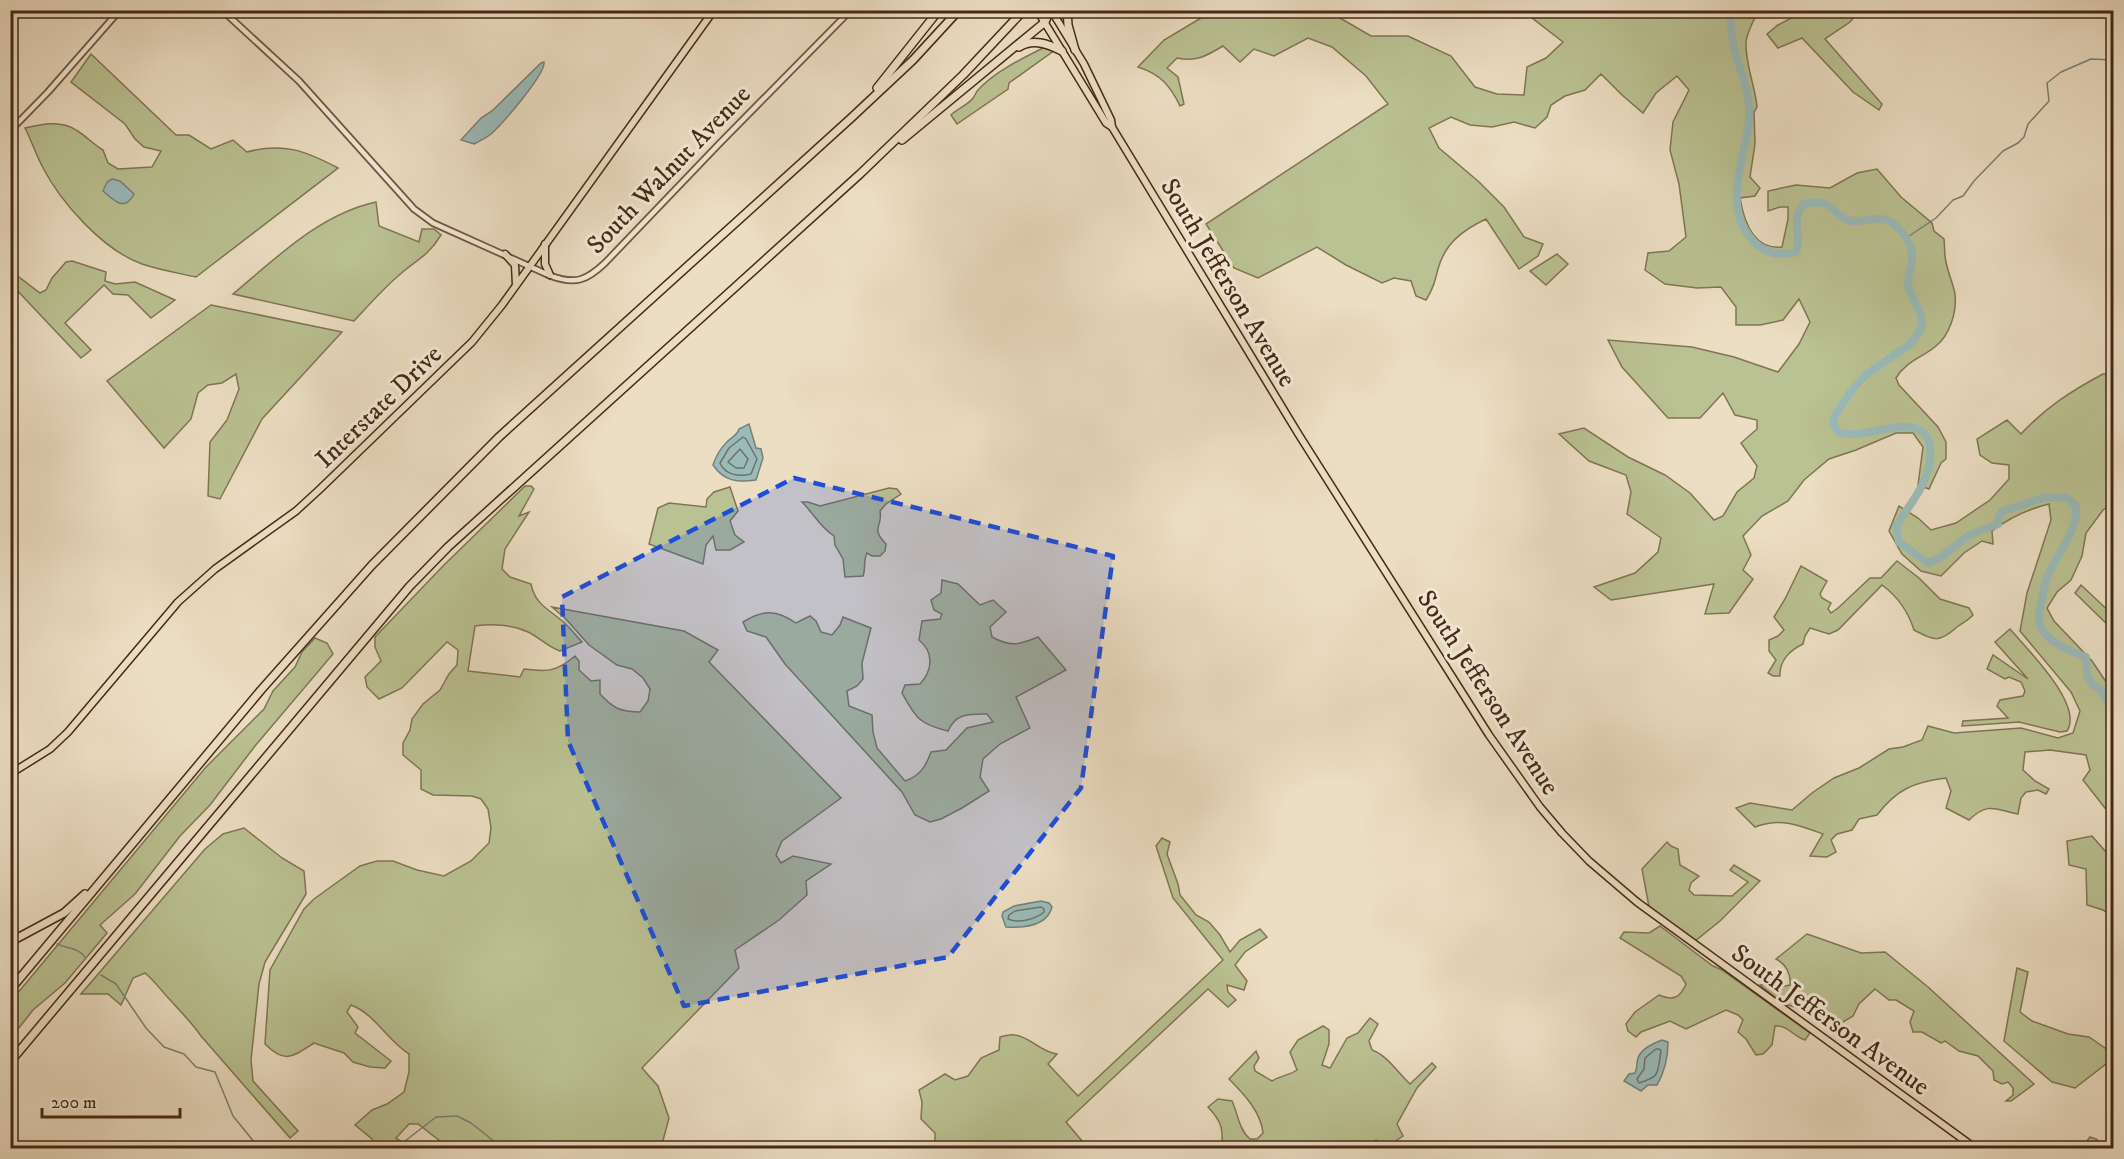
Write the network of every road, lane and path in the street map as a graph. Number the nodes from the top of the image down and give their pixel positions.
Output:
1 (120, 10) edge
2 (222, 10) edge
3 (714, 10) edge
4 (851, 10) edge
5 (939, 10) edge
6 (959, 10) edge
7 (1039, 10) edge
8 (1050, 10) edge
9 (1067, 10) edge
10 (1021, 14) edge
11 (1044, 22) junction
12 (1075, 50) junction
13 (1062, 51) junction
14 (1004, 57) junction
15 (850, 119) junction
16 (1112, 127) junction
17 (10, 131) edge
18 (860, 174) junction
19 (545, 244) junction
20 (505, 254) junction
21 (530, 265) junction
22 (550, 275) junction
23 (516, 285) junction
24 (10, 774) edge
25 (103, 879) junction
26 (10, 942) edge
27 (10, 990) edge
28 (11, 1062) edge
29 (1975, 1149) edge

1 - 17 street
2 - 20 street, South Walnut Avenue
3 - 19 main road, Interstate Drive
4 - 22 street, South Walnut Avenue
5 - 15 highway
6 - 15 highway
7 - 8 highway
7 - 11 main road, South Jefferson Avenue
8 - 11 highway
8 - 12 main road, South Jefferson Avenue
9 - 12 highway
10 - 18 highway
11 - 13 main road, South Jefferson Avenue
11 - 14 highway
12 - 16 main road, South Jefferson Avenue
13 - 14 highway
13 - 16 main road, South Jefferson Avenue
14 - 18 highway
15 - 25 highway
16 - 29 main road, South Jefferson Avenue
18 - 28 highway
19 - 21 main road, Interstate Drive
19 - 22 main road
20 - 21 street, South Walnut Avenue
20 - 23 main road
21 - 22 street, South Walnut Avenue
21 - 23 main road, Interstate Drive
23 - 24 main road, Interstate Drive
25 - 26 highway
25 - 27 highway

